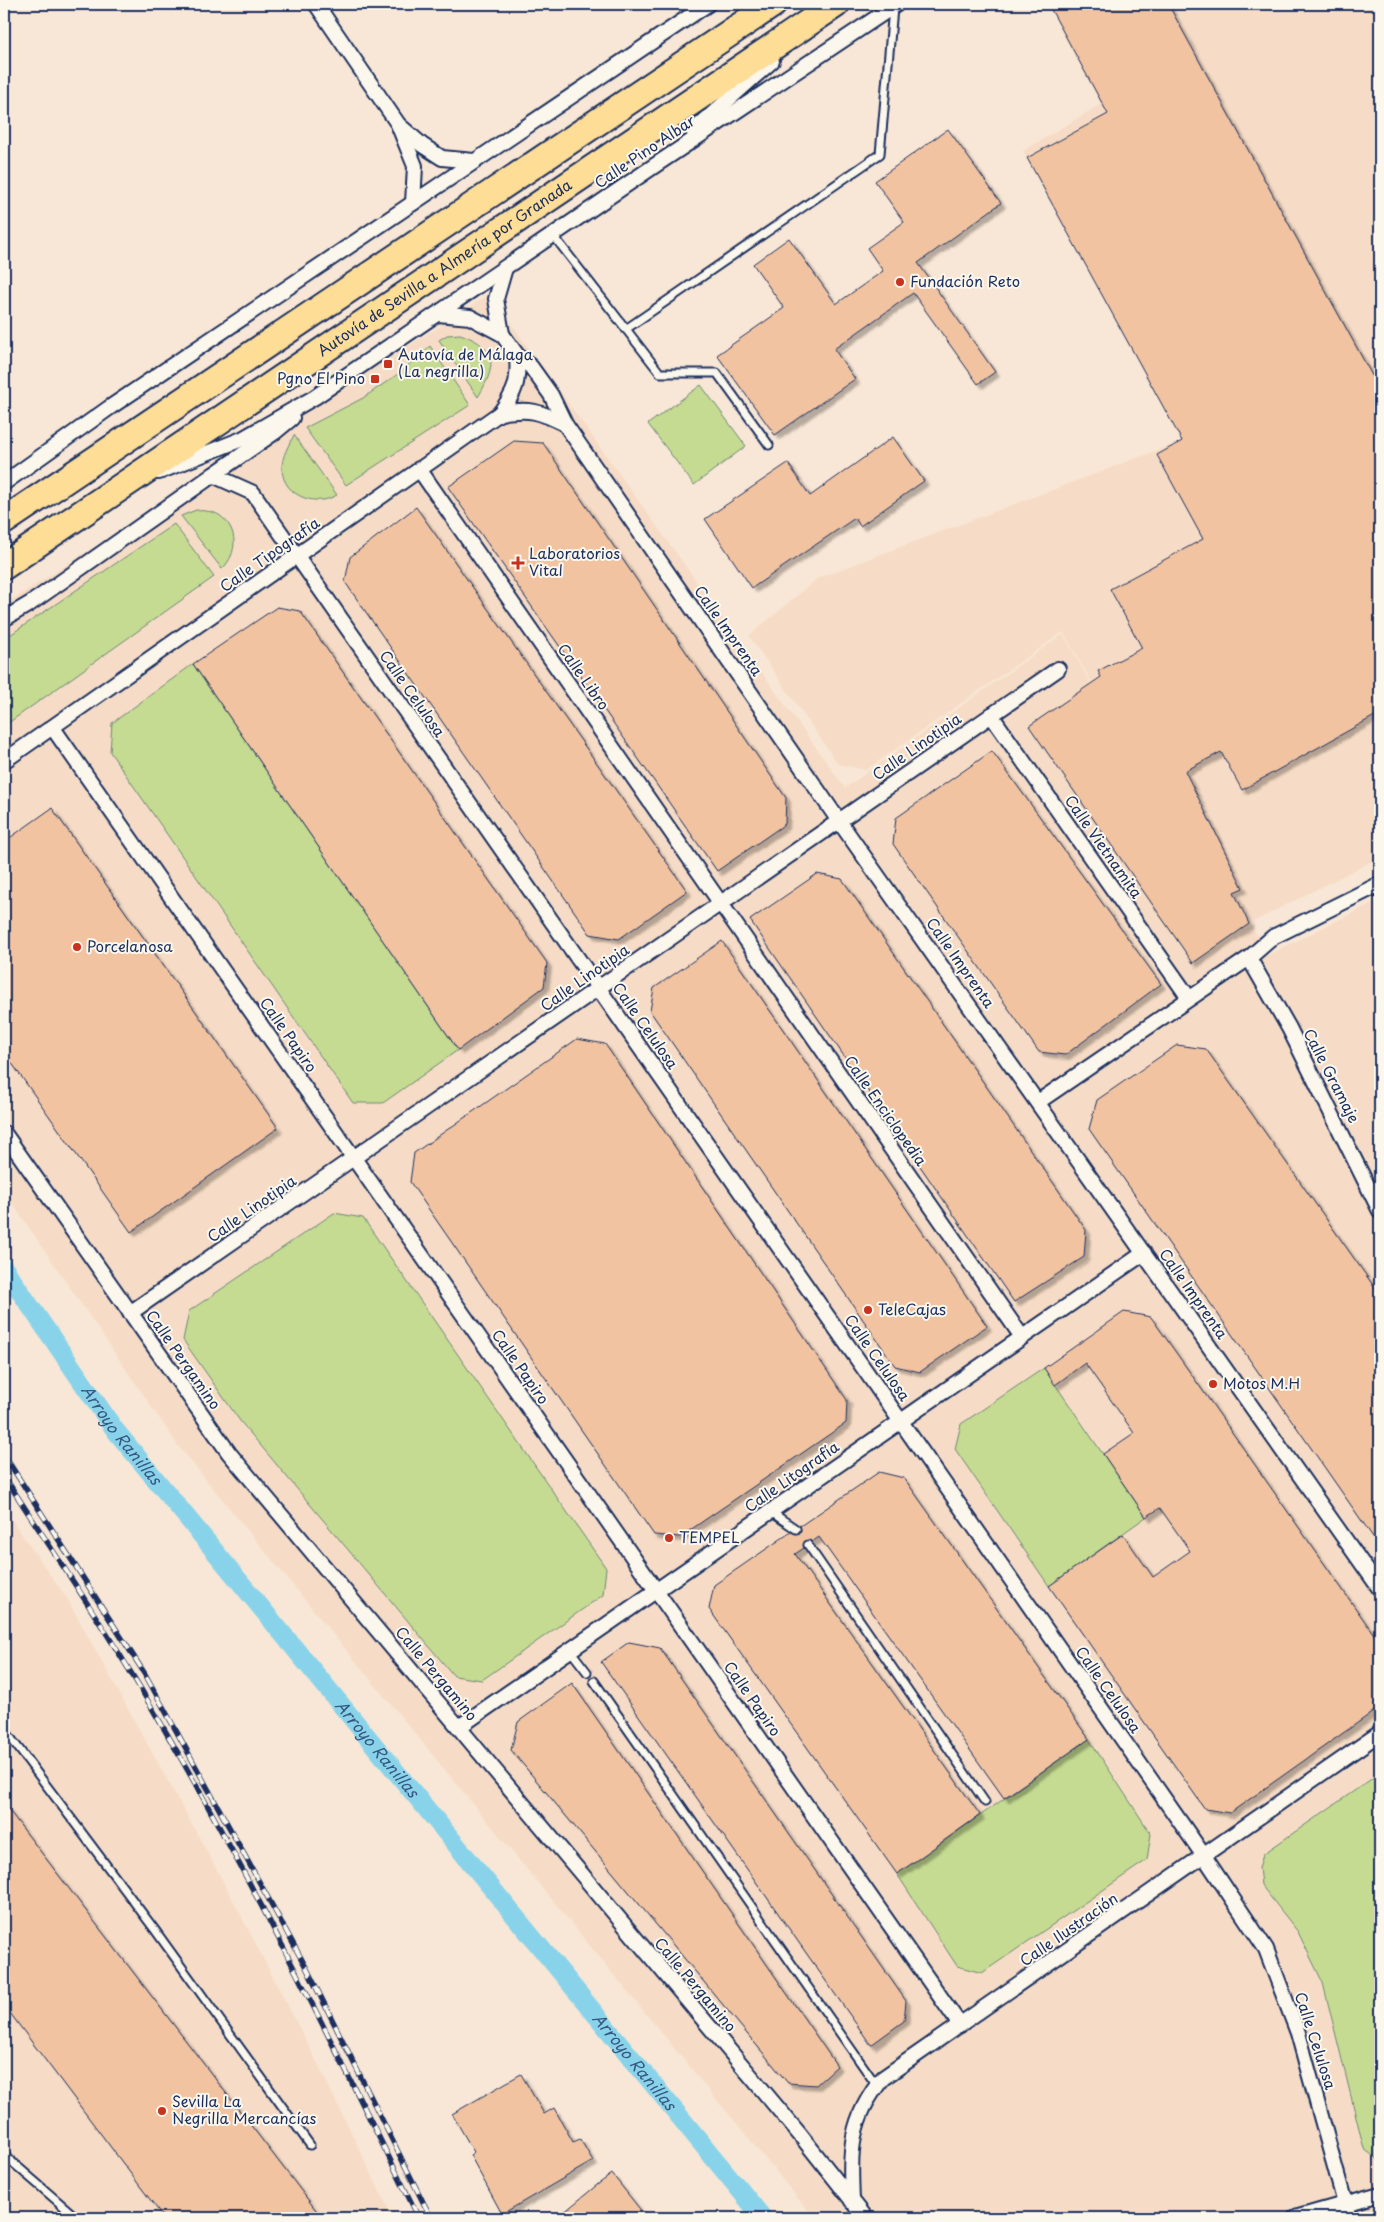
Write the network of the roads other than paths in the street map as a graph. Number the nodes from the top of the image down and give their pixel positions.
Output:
1 (316, 4) edge
2 (708, 4) edge
3 (773, 4) edge
4 (895, 5) edge
5 (833, 6) edge
6 (398, 124) junction
7 (474, 161) junction
8 (657, 164) junction
9 (413, 203) junction
10 (553, 235) junction
11 (505, 268) junction
12 (438, 314) junction
13 (626, 329) junction
14 (502, 334) junction
15 (517, 355) junction
16 (315, 397) junction
17 (500, 413) junction
18 (565, 424) junction
19 (770, 445) dead end
20 (419, 470) junction
21 (213, 475) junction
22 (4, 483) edge
23 (119, 488) junction
24 (4, 520) edge
25 (296, 556) junction
26 (4, 566) edge
27 (4, 618) edge
28 (1058, 669) dead end
29 (991, 715) junction
30 (53, 728) junction
31 (4, 761) edge
32 (839, 821) junction
33 (1380, 884) edge
34 (720, 903) junction
35 (1248, 958) junction
36 (599, 988) junction
37 (1189, 998) junction
38 (1038, 1102) junction
39 (4, 1133) edge
40 (354, 1158) junction
41 (1380, 1211) edge
42 (1144, 1253) junction
43 (130, 1313) junction
44 (1022, 1338) junction
45 (901, 1421) junction
46 (770, 1511) junction
47 (796, 1529) dead end
48 (808, 1545) dead end
49 (1380, 1588) edge
50 (656, 1591) junction
51 (570, 1650) junction
52 (587, 1672) dead end
53 (594, 1681) dead end
54 (459, 1727) junction
55 (4, 1729) edge
56 (1380, 1733) edge
57 (985, 1802) dead end
58 (1204, 1856) junction
59 (960, 2025) junction
60 (876, 2086) junction
61 (310, 2145) dead end
62 (4, 2155) edge
63 (1380, 2194) edge
64 (852, 2201) junction
65 (1345, 2204) junction
66 (77, 2218) edge
67 (866, 2218) edge
68 (1295, 2218) edge
69 (1349, 2218) edge

1 - 6 street
2 - 7 street
3 - 24 highway
4 - 8 street, Calle Pino Albar
4 - 13 lane
5 - 8 street
5 - 23 highway, Autovía de Sevilla a Almería por Granada
6 - 7 street
6 - 9 street
7 - 9 street
8 - 10 street, Calle Pino Albar
9 - 22 street
10 - 11 street, Calle Pino Albar
10 - 13 lane
11 - 12 street, Calle Pino Albar
11 - 14 street, Calle Imprenta
12 - 14 street, Calle Imprenta
12 - 16 street, Calle Pino Albar
13 - 19 lane
14 - 15 street, Calle Imprenta
15 - 17 street
15 - 18 street, Calle Imprenta
16 - 21 street
16 - 23 street
17 - 18 street, Calle Tipografía
17 - 20 street, Calle Tipografía
18 - 32 street, Calle Imprenta
20 - 25 street, Calle Tipografía
20 - 34 street, Calle Libro
21 - 25 street, Calle Celulosa
21 - 27 street
23 - 26 highway, Autovía de Sevilla a Almería por Granada
25 - 30 street, Calle Tipografía
25 - 36 street, Calle Celulosa
28 - 29 street, Calle Linotipia
29 - 32 street, Calle Linotipia
29 - 37 street, Calle Vietnamita
30 - 31 street, Calle Tipografía
30 - 40 street, Calle Papiro
32 - 34 street, Calle Linotipia
32 - 38 street, Calle Imprenta
33 - 35 street
34 - 36 street, Calle Linotipia
34 - 44 street, Calle Enciclopedia
35 - 37 street
35 - 41 street, Calle Gramaje
36 - 40 street, Calle Linotipia
36 - 45 street, Calle Celulosa
37 - 38 street
38 - 42 street, Calle Imprenta
39 - 43 street, Calle Pergamino
40 - 43 street, Calle Linotipia
40 - 50 street, Calle Papiro
42 - 44 street, Calle Litografía
42 - 49 street, Calle Imprenta
43 - 54 street, Calle Pergamino
44 - 45 street, Calle Litografía
45 - 46 street, Calle Litografía
45 - 58 street, Calle Celulosa
46 - 47 lane
46 - 50 street, Calle Litografía
48 - 57 lane
50 - 51 street, Calle Litografía
50 - 59 street, Calle Papiro
51 - 52 lane
51 - 54 street, Calle Litografía
53 - 60 lane
54 - 64 street, Calle Pergamino
55 - 61 lane
56 - 58 street, Calle Ilustración
58 - 59 street, Calle Ilustración
58 - 65 street, Calle Celulosa
59 - 60 street, Calle Ilustración
60 - 64 street, Calle Ilustración
62 - 66 lane
63 - 65 street
64 - 67 street, Calle Pergamino
65 - 68 street
65 - 69 street, Calle Celulosa

